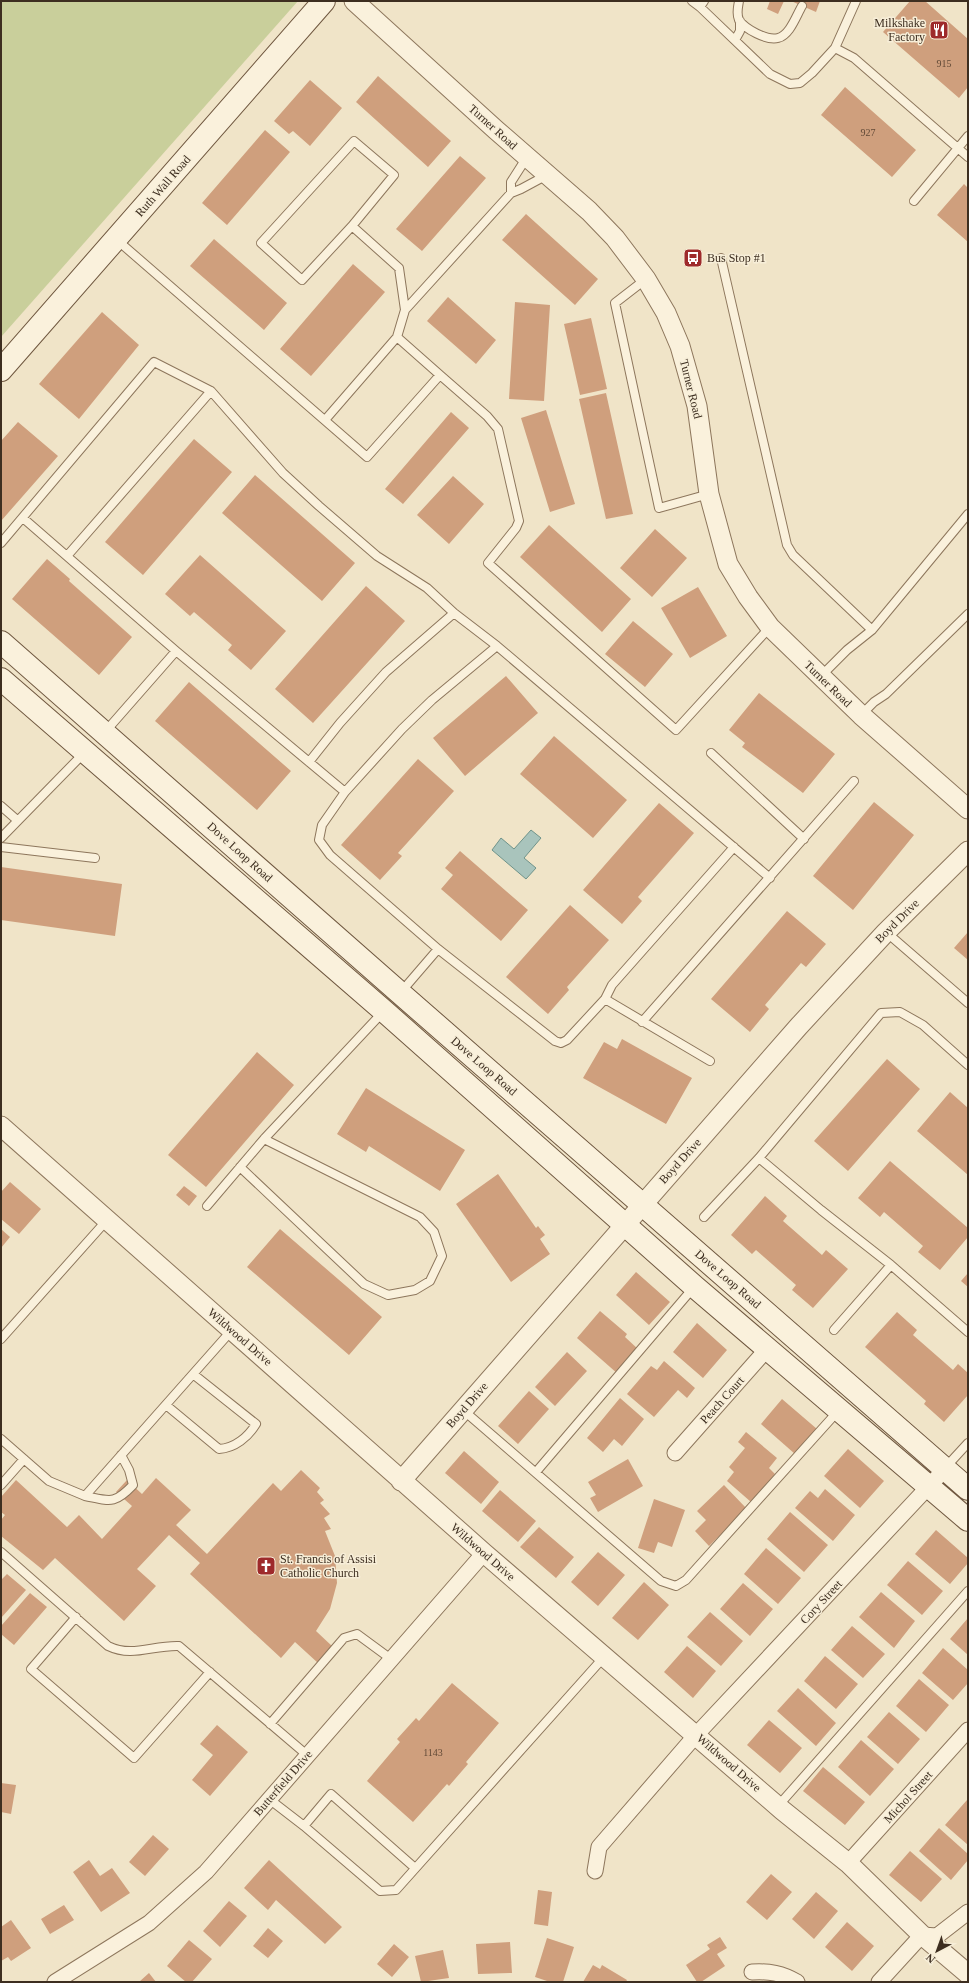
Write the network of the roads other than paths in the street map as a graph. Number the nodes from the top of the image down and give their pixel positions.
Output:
1 (324, 1) edge
2 (354, 1) edge
3 (692, 1) edge
4 (739, 1) edge
5 (856, 1) edge
6 (702, 4) edge
7 (802, 6) dead end
8 (740, 21) junction
9 (735, 40) junction
10 (835, 48) junction
11 (968, 136) edge
12 (958, 148) junction
13 (527, 157) junction
14 (968, 157) edge
15 (548, 174) junction
16 (511, 192) junction
17 (914, 201) dead end
18 (352, 226) junction
19 (116, 240) junction
20 (721, 258) dead end
21 (646, 279) junction
22 (405, 310) junction
23 (397, 337) junction
24 (1, 370) edge
25 (440, 375) junction
26 (211, 391) junction
27 (324, 420) junction
28 (709, 494) junction
29 (968, 514) edge
30 (23, 518) junction
31 (1, 543) edge
32 (66, 556) junction
33 (454, 612) junction
34 (968, 614) edge
35 (770, 627) junction
36 (872, 630) junction
37 (1, 642) edge
38 (497, 646) junction
39 (176, 651) junction
40 (821, 676) junction
41 (1, 679) edge
42 (861, 715) junction
43 (105, 732) junction
44 (85, 752) junction
45 (711, 753) dead end
46 (309, 762) junction
47 (854, 781) dead end
48 (345, 792) junction
49 (1, 806) edge
50 (968, 809) edge
51 (17, 820) junction
52 (1, 838) edge
53 (804, 839) junction
54 (1, 847) edge
55 (734, 847) junction
56 (968, 851) edge
57 (95, 858) dead end
58 (770, 878) junction
59 (886, 932) junction
60 (438, 949) junction
61 (400, 993) junction
62 (605, 999) junction
63 (968, 1003) edge
64 (384, 1011) junction
65 (642, 1022) junction
66 (710, 1061) dead end
67 (968, 1065) edge
68 (1, 1126) edge
69 (264, 1139) junction
70 (759, 1158) junction
71 (240, 1167) junction
72 (642, 1204) junction
73 (207, 1206) dead end
74 (704, 1217) dead end
75 (107, 1220) junction
76 (625, 1224) junction
77 (891, 1265) junction
78 (695, 1287) junction
79 (232, 1330) junction
80 (834, 1330) dead end
81 (968, 1332) edge
82 (1, 1339) edge
83 (768, 1348) junction
84 (193, 1374) junction
85 (166, 1405) junction
86 (463, 1410) junction
87 (839, 1410) junction
88 (1, 1439) edge
89 (968, 1443) edge
90 (675, 1453) dead end
91 (121, 1455) junction
92 (24, 1459) junction
93 (945, 1469) junction
94 (536, 1472) junction
95 (401, 1481) junction
96 (1, 1485) edge
97 (929, 1486) junction
98 (968, 1489) edge
99 (84, 1496) junction
100 (968, 1520) edge
101 (1, 1552) edge
102 (484, 1553) junction
103 (968, 1592) edge
104 (76, 1617) junction
105 (605, 1656) junction
106 (391, 1659) junction
107 (210, 1672) junction
108 (270, 1724) junction
109 (968, 1730) edge
110 (696, 1735) junction
111 (307, 1755) junction
112 (269, 1799) junction
113 (778, 1806) junction
114 (304, 1826) junction
115 (848, 1863) junction
116 (415, 1868) junction
117 (595, 1871) dead end
118 (968, 1912) edge
119 (922, 1935) junction
120 (752, 1972) dead end
121 (968, 1974) edge
122 (55, 1982) edge
123 (797, 1982) edge
124 (879, 1982) edge

1 - 19 main road, Ruth Wall Road
2 - 13 street, Turner Road
3 - 6 lane
4 - 8 lane
5 - 10 lane
6 - 9 lane
7 - 8 lane
8 - 9 lane
9 - 10 lane
10 - 12 lane
11 - 12 lane
12 - 14 lane
12 - 17 lane
13 - 15 street, Turner Road
13 - 16 lane
15 - 16 lane
15 - 21 street, Turner Road
16 - 22 lane
18 - 18 lane
18 - 22 lane
19 - 24 main road, Ruth Wall Road
19 - 27 lane
20 - 36 lane
21 - 28 street, Turner Road
21 - 28 lane
22 - 23 lane
23 - 25 lane
23 - 27 lane
25 - 27 lane
25 - 35 lane
26 - 30 lane
26 - 32 lane
26 - 33 lane
28 - 35 street, Turner Road
29 - 36 lane
30 - 31 lane
30 - 32 lane
32 - 39 lane
33 - 38 lane
33 - 46 lane
34 - 42 lane
35 - 40 street, Turner Road
36 - 40 lane
37 - 43 main road, Dove Loop Road
38 - 48 lane
38 - 55 lane
39 - 43 lane
39 - 46 lane
40 - 42 street, Turner Road
41 - 44 main road, Dove Loop Road
42 - 50 street, Turner Road
43 - 44 main road
43 - 61 main road, Dove Loop Road
44 - 51 lane
44 - 64 main road, Dove Loop Road
45 - 53 lane
46 - 48 lane
47 - 53 lane
48 - 60 lane
49 - 51 lane
51 - 52 lane
53 - 58 lane
54 - 57 lane
55 - 58 lane
55 - 62 lane
56 - 59 street, Boyd Drive
58 - 65 lane
59 - 63 lane
59 - 72 street, Boyd Drive
60 - 61 lane
60 - 62 lane
61 - 64 main road
61 - 72 main road, Dove Loop Road
62 - 65 lane
64 - 69 lane
64 - 76 main road, Dove Loop Road
65 - 66 lane
67 - 70 lane
68 - 75 street, Wildwood Drive
69 - 71 lane
69 - 71 lane
70 - 74 lane
70 - 77 lane
71 - 73 lane
72 - 76 street, Boyd Drive
72 - 93 main road, Dove Loop Road
75 - 79 street, Wildwood Drive
75 - 82 lane
76 - 78 main road, Dove Loop Road
76 - 86 street, Boyd Drive
77 - 80 lane
77 - 81 lane
78 - 83 main road, Dove Loop Road
78 - 94 lane
79 - 84 lane
79 - 95 street, Wildwood Drive
83 - 87 main road, Dove Loop Road
83 - 90 street, Peach Court
84 - 85 lane
84 - 85 lane
85 - 91 lane
86 - 94 lane
86 - 95 street, Boyd Drive
87 - 94 lane
87 - 97 main road, Dove Loop Road
88 - 92 lane
89 - 93 lane
91 - 99 lane
91 - 99 lane
92 - 96 lane
92 - 99 lane
93 - 97 street, Cory Street
93 - 98 main road, Dove Loop Road
95 - 102 street, Wildwood Drive
97 - 100 main road, Dove Loop Road
97 - 110 street, Cory Street
101 - 104 lane
102 - 105 street, Wildwood Drive
102 - 106 street, Butterfield Drive
103 - 113 lane
104 - 107 lane
104 - 107 lane
105 - 110 street, Wildwood Drive
105 - 116 lane
106 - 108 lane
106 - 111 street, Butterfield Drive
107 - 108 lane
108 - 111 lane
109 - 115 street, Michol Street
110 - 113 street, Wildwood Drive
110 - 117 street, Cory Street
111 - 112 street, Butterfield Drive
112 - 114 lane
112 - 122 street, Butterfield Drive
113 - 115 street, Wildwood Drive
114 - 116 lane
114 - 116 lane
115 - 119 street, Wildwood Drive
118 - 119 street
119 - 121 street, Wildwood Drive
119 - 124 street
120 - 123 street

